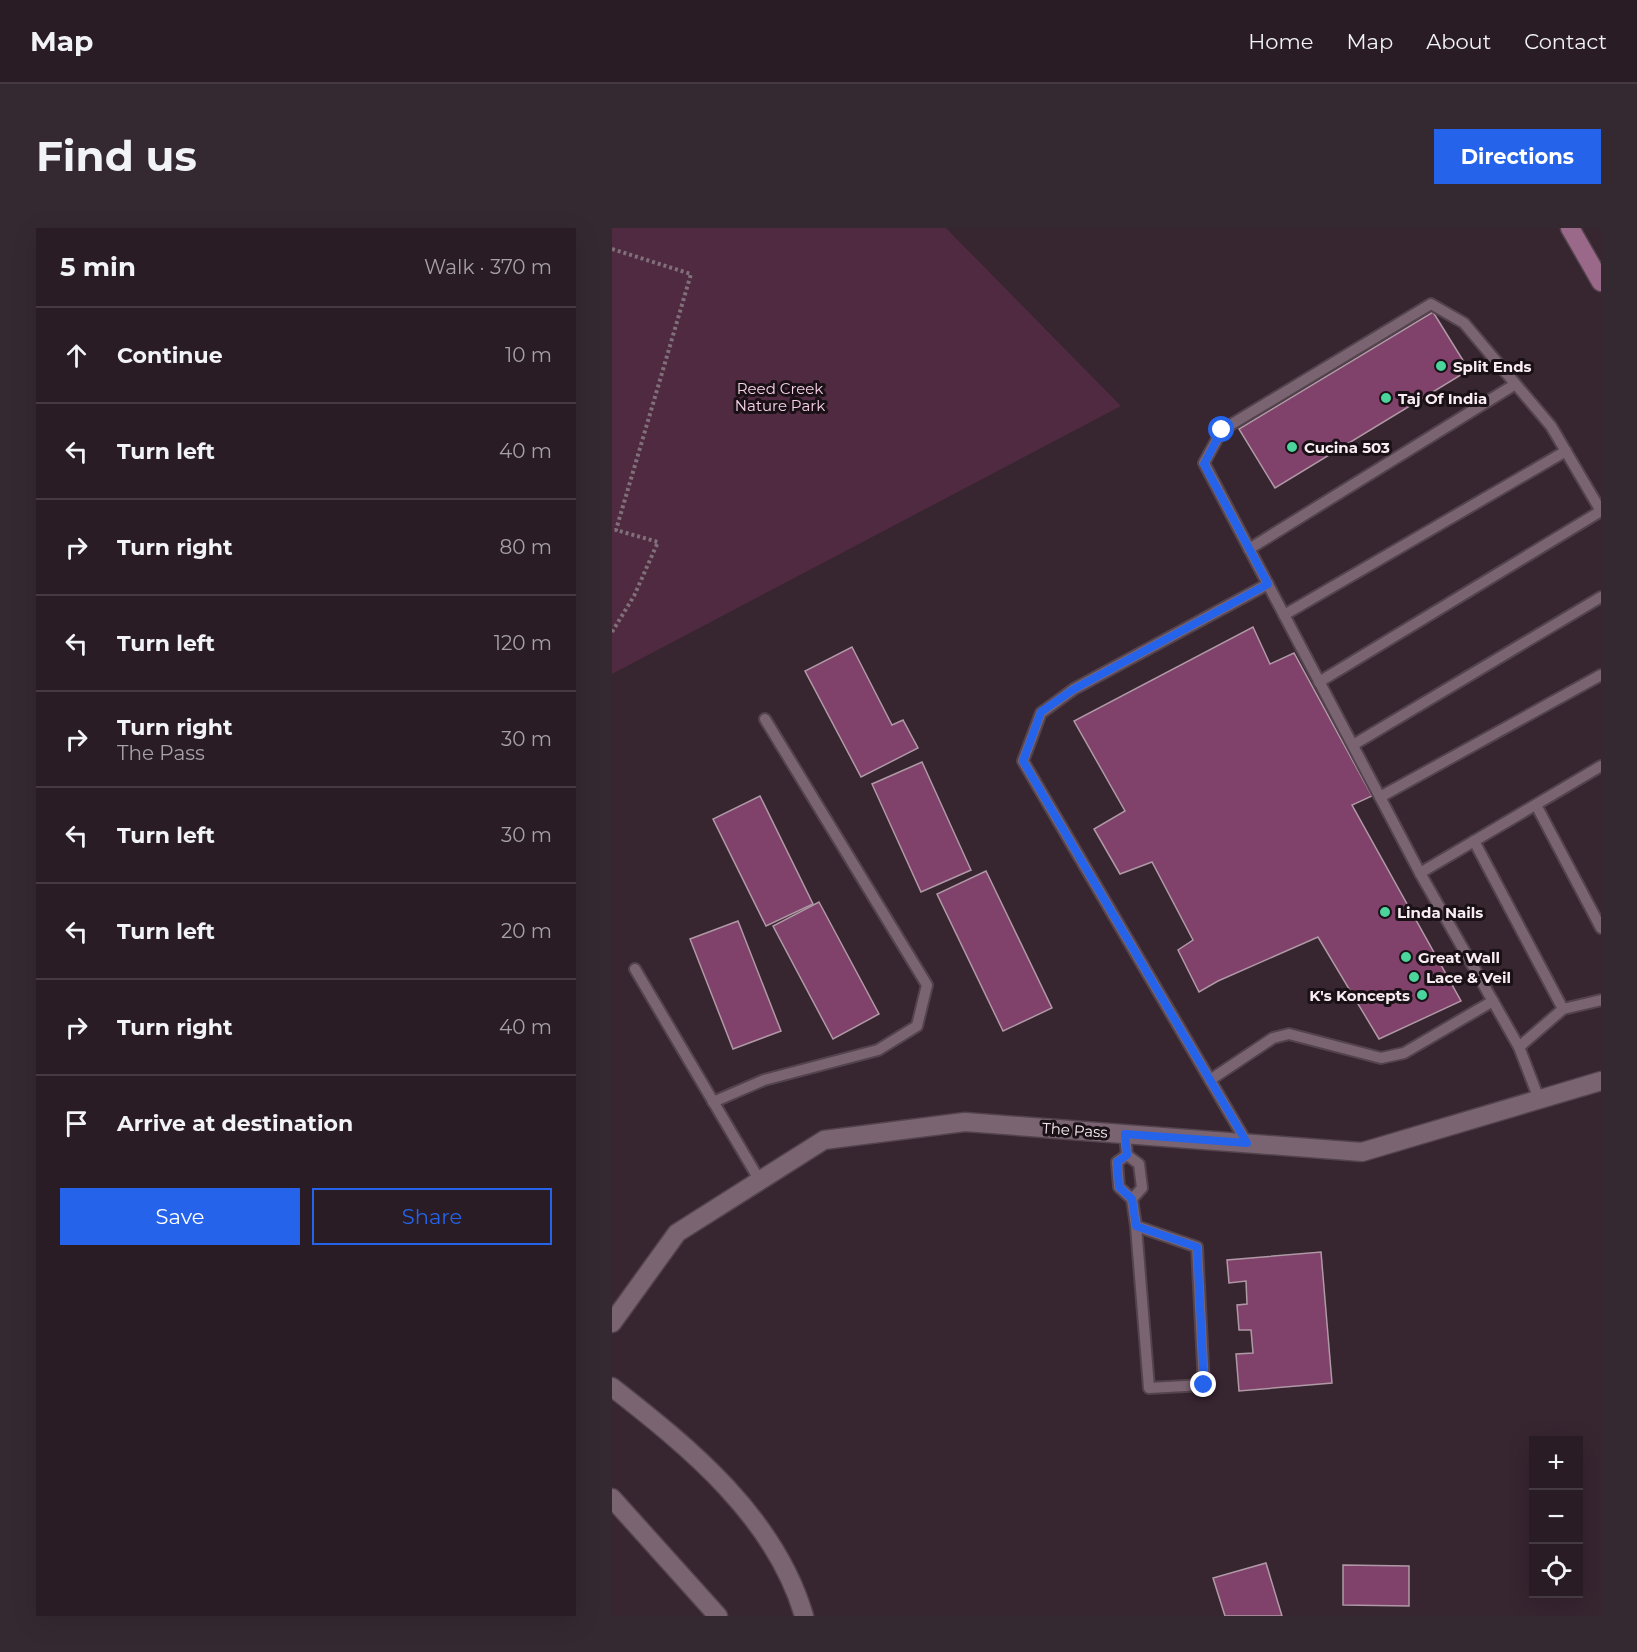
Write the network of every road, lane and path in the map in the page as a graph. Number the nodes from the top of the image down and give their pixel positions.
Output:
1 (1570, 228) edge
2 (612, 249) edge
3 (1601, 282) edge
4 (1514, 385) junction
5 (1566, 451) junction
6 (1601, 511) edge
7 (614, 530) edge
8 (1250, 549) junction
9 (1268, 584) junction
10 (1601, 597) edge
11 (1284, 615) junction
12 (612, 632) edge
13 (1601, 675) edge
14 (1319, 682) junction
15 (765, 719) dead end
16 (1353, 745) junction
17 (1601, 766) edge
18 (1380, 797) junction
19 (1536, 805) junction
20 (1474, 841) junction
21 (1420, 873) junction
22 (1601, 928) edge
23 (635, 969) dead end
24 (1601, 1000) edge
25 (1493, 1001) junction
26 (1563, 1009) junction
27 (1519, 1047) junction
28 (1210, 1080) junction
29 (1601, 1081) edge
30 (1539, 1099) junction
31 (713, 1102) junction
32 (1125, 1134) junction
33 (1247, 1143) junction
34 (1127, 1155) junction
35 (760, 1181) junction
36 (1132, 1199) junction
37 (1136, 1226) junction
38 (612, 1323) edge
39 (612, 1387) edge
40 (612, 1498) edge
41 (718, 1616) edge
42 (804, 1616) edge

1 - 3 main road
2 - 7 path
4 - 5 lane
4 - 8 lane
4 - 8 lane
5 - 6 lane
5 - 11 lane
6 - 14 lane
7 - 12 path
8 - 9 lane
9 - 11 lane
9 - 28 lane
10 - 16 lane
11 - 14 lane
13 - 18 lane
14 - 16 lane
15 - 31 lane
16 - 18 lane
17 - 19 lane
18 - 21 lane
19 - 20 lane
19 - 22 lane
20 - 21 lane
20 - 26 lane
21 - 25 lane
23 - 31 lane
24 - 26 lane
25 - 27 lane
25 - 28 lane
26 - 27 lane
27 - 30 lane
28 - 33 lane
29 - 30 street, The Pass
30 - 33 street, The Pass
31 - 35 lane
32 - 33 street, The Pass
32 - 34 lane
32 - 35 street, The Pass
34 - 36 lane
34 - 36 lane
35 - 38 street, The Pass
36 - 37 lane
37 - 37 lane
39 - 42 street
40 - 41 street

